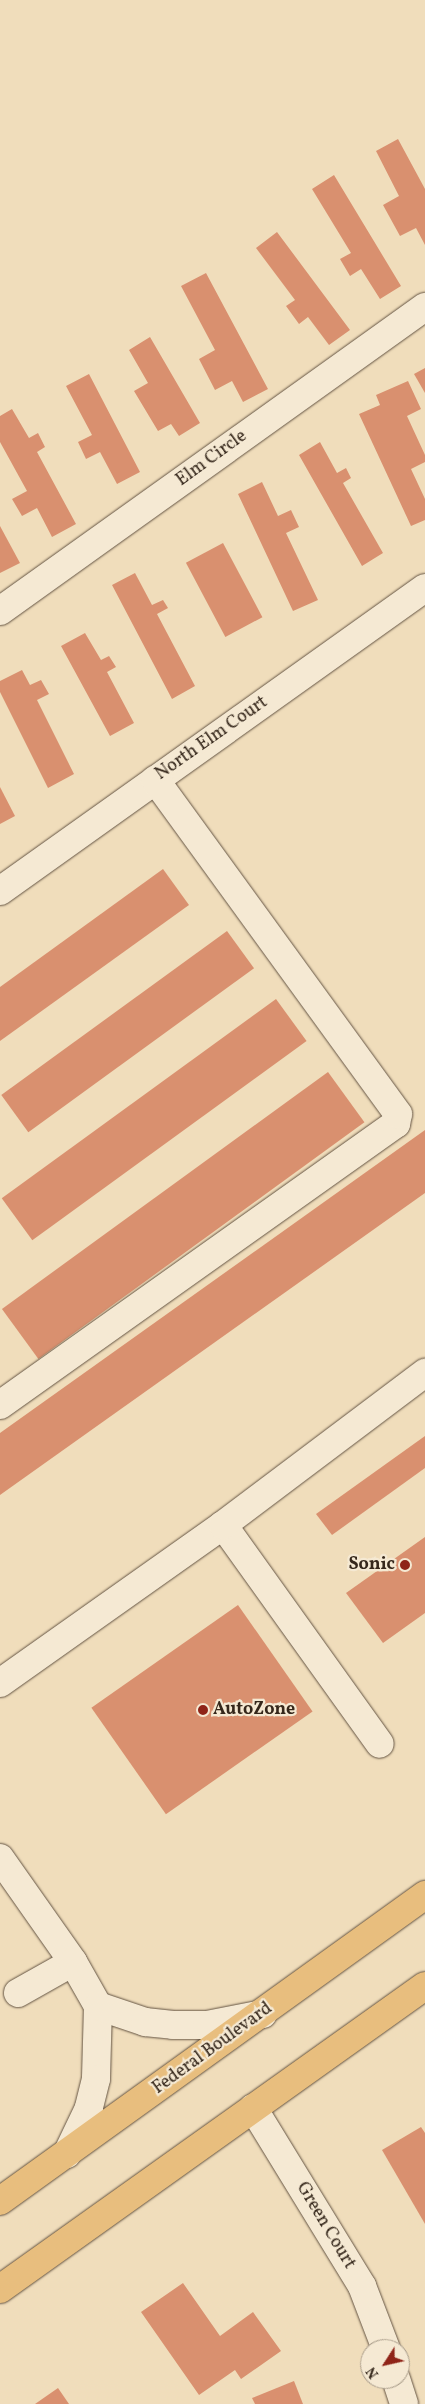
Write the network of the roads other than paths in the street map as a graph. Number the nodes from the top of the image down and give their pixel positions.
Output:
1 (425, 307) edge
2 (425, 588) edge
3 (0, 611) edge
4 (155, 780) junction
5 (0, 891) edge
6 (425, 1373) edge
7 (0, 1405) edge
8 (223, 1525) junction
9 (0, 1683) edge
10 (380, 1744) dead end
11 (0, 1858) edge
12 (425, 1895) edge
13 (73, 1962) junction
14 (425, 1986) edge
15 (18, 1993) dead end
16 (98, 2006) junction
17 (264, 2013) junction
18 (253, 2108) junction
19 (67, 2154) junction
20 (0, 2201) edge
21 (0, 2289) edge
22 (382, 2339) edge
23 (399, 2389) edge
24 (404, 2404) edge

1 - 3 street, Elm Circle
2 - 4 street, North Elm Court
4 - 5 street, North Elm Court
4 - 7 street
6 - 8 street
8 - 9 street
8 - 10 street
11 - 13 street
12 - 17 main road, Federal Boulevard
13 - 15 street
13 - 16 street
14 - 18 main road
16 - 17 street
16 - 19 street
17 - 19 main road, Federal Boulevard
18 - 21 main road
18 - 22 street, Green Court
19 - 20 main road, Federal Boulevard
23 - 24 street

